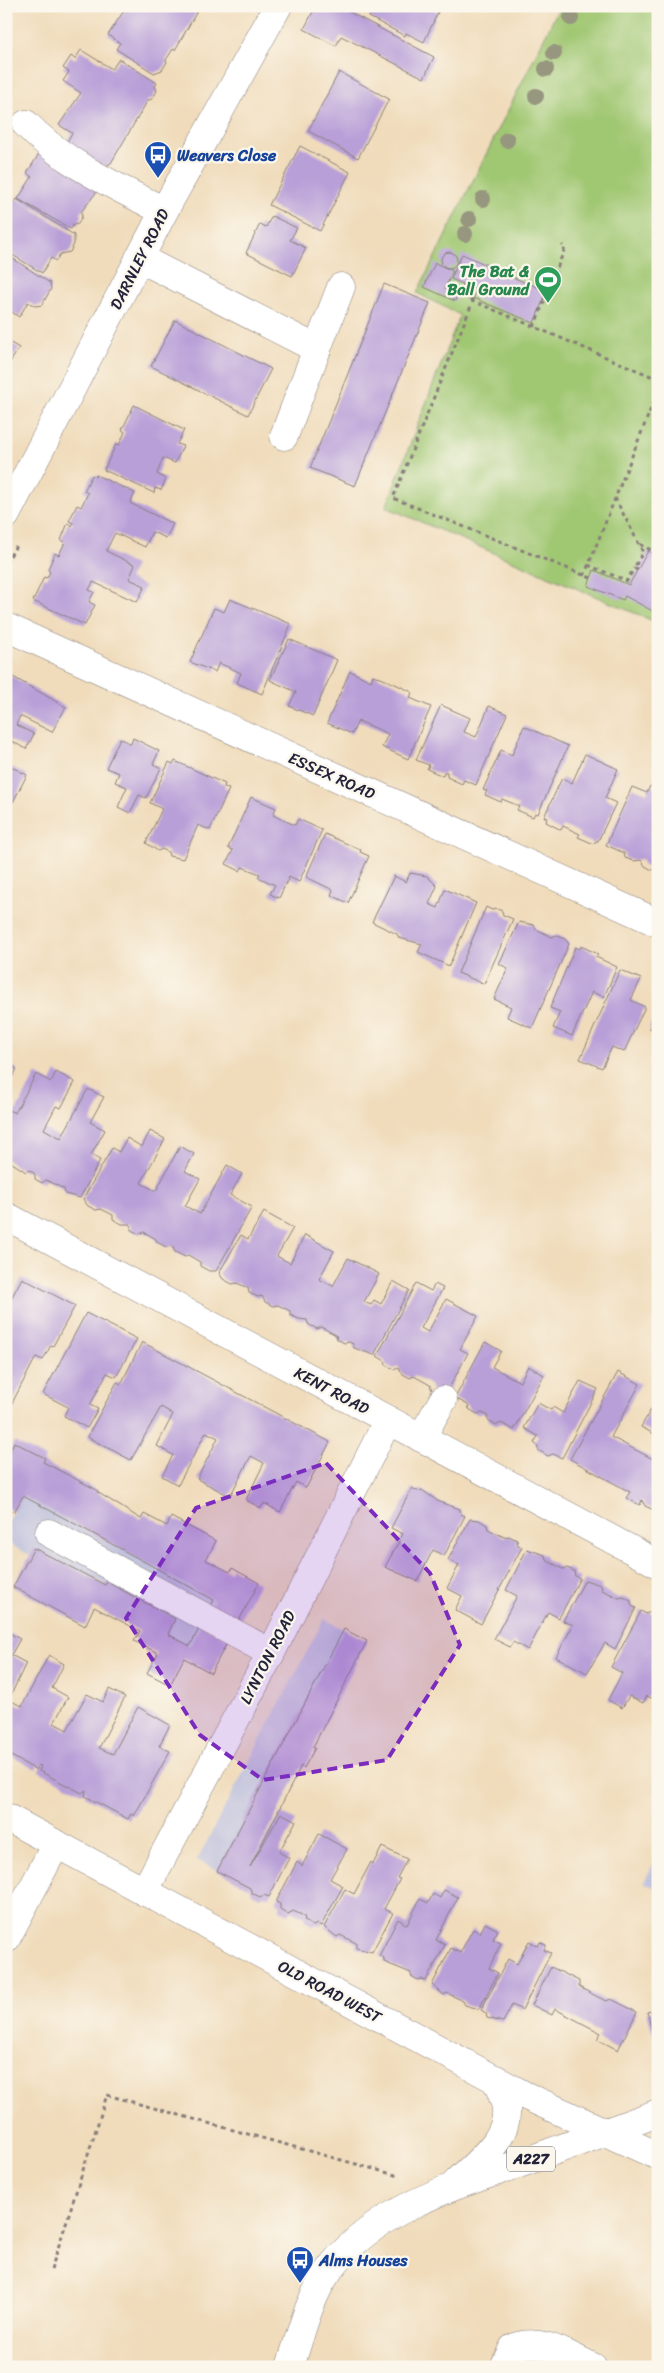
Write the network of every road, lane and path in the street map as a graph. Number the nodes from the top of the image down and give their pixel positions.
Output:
1 (278, 6) edge
2 (26, 124) dead end
3 (164, 211) junction
4 (562, 245) dead end
5 (139, 258) junction
6 (464, 284) dead end
7 (447, 285) dead end
8 (341, 287) dead end
9 (464, 293) junction
10 (474, 301) junction
11 (534, 327) junction
12 (317, 349) junction
13 (658, 379) edge
14 (658, 391) edge
15 (284, 436) dead end
16 (615, 498) junction
17 (6, 515) edge
18 (640, 544) junction
19 (658, 554) edge
20 (588, 565) junction
21 (584, 576) junction
22 (591, 578) dead end
23 (6, 627) edge
24 (658, 923) edge
25 (6, 1216) edge
26 (443, 1400) dead end
27 (388, 1420) junction
28 (421, 1438) junction
29 (49, 1533) dead end
30 (658, 1564) edge
31 (270, 1653) junction
32 (6, 1817) edge
33 (56, 1844) junction
34 (144, 1892) junction
35 (6, 1939) edge
36 (496, 2079) junction
37 (658, 2113) edge
38 (606, 2133) junction
39 (658, 2156) edge
40 (407, 2173) dead end
41 (401, 2176) junction
42 (393, 2180) dead end
43 (455, 2185) junction
44 (51, 2270) dead end
45 (290, 2367) edge
46 (504, 2367) edge
47 (593, 2367) edge

1 - 3 street, DARNLEY ROAD
2 - 3 street
3 - 5 street, DARNLEY ROAD
4 - 11 path
5 - 12 street
5 - 17 street, DARNLEY ROAD
6 - 9 path
7 - 9 path
8 - 12 street
9 - 10 path
10 - 11 path
10 - 21 path
11 - 13 path
12 - 15 street
14 - 16 path
16 - 18 path
16 - 20 path
18 - 19 path
18 - 20 path
20 - 21 path
21 - 22 path
23 - 24 street, ESSEX ROAD
25 - 27 street, KENT ROAD
26 - 28 street
27 - 28 street, KENT ROAD
27 - 31 street, LYNTON ROAD
28 - 30 street, KENT ROAD
29 - 31 street
31 - 34 street, LYNTON ROAD
32 - 33 street, OLD ROAD WEST
33 - 34 street, OLD ROAD WEST
33 - 35 street
34 - 36 street, OLD ROAD WEST
36 - 38 street, OLD ROAD WEST
36 - 43 street, A227
37 - 38 street, A227
38 - 39 street, OLD ROAD WEST
38 - 43 street, A227
40 - 41 path
41 - 42 path
41 - 44 path
43 - 45 street, A227
46 - 47 street

